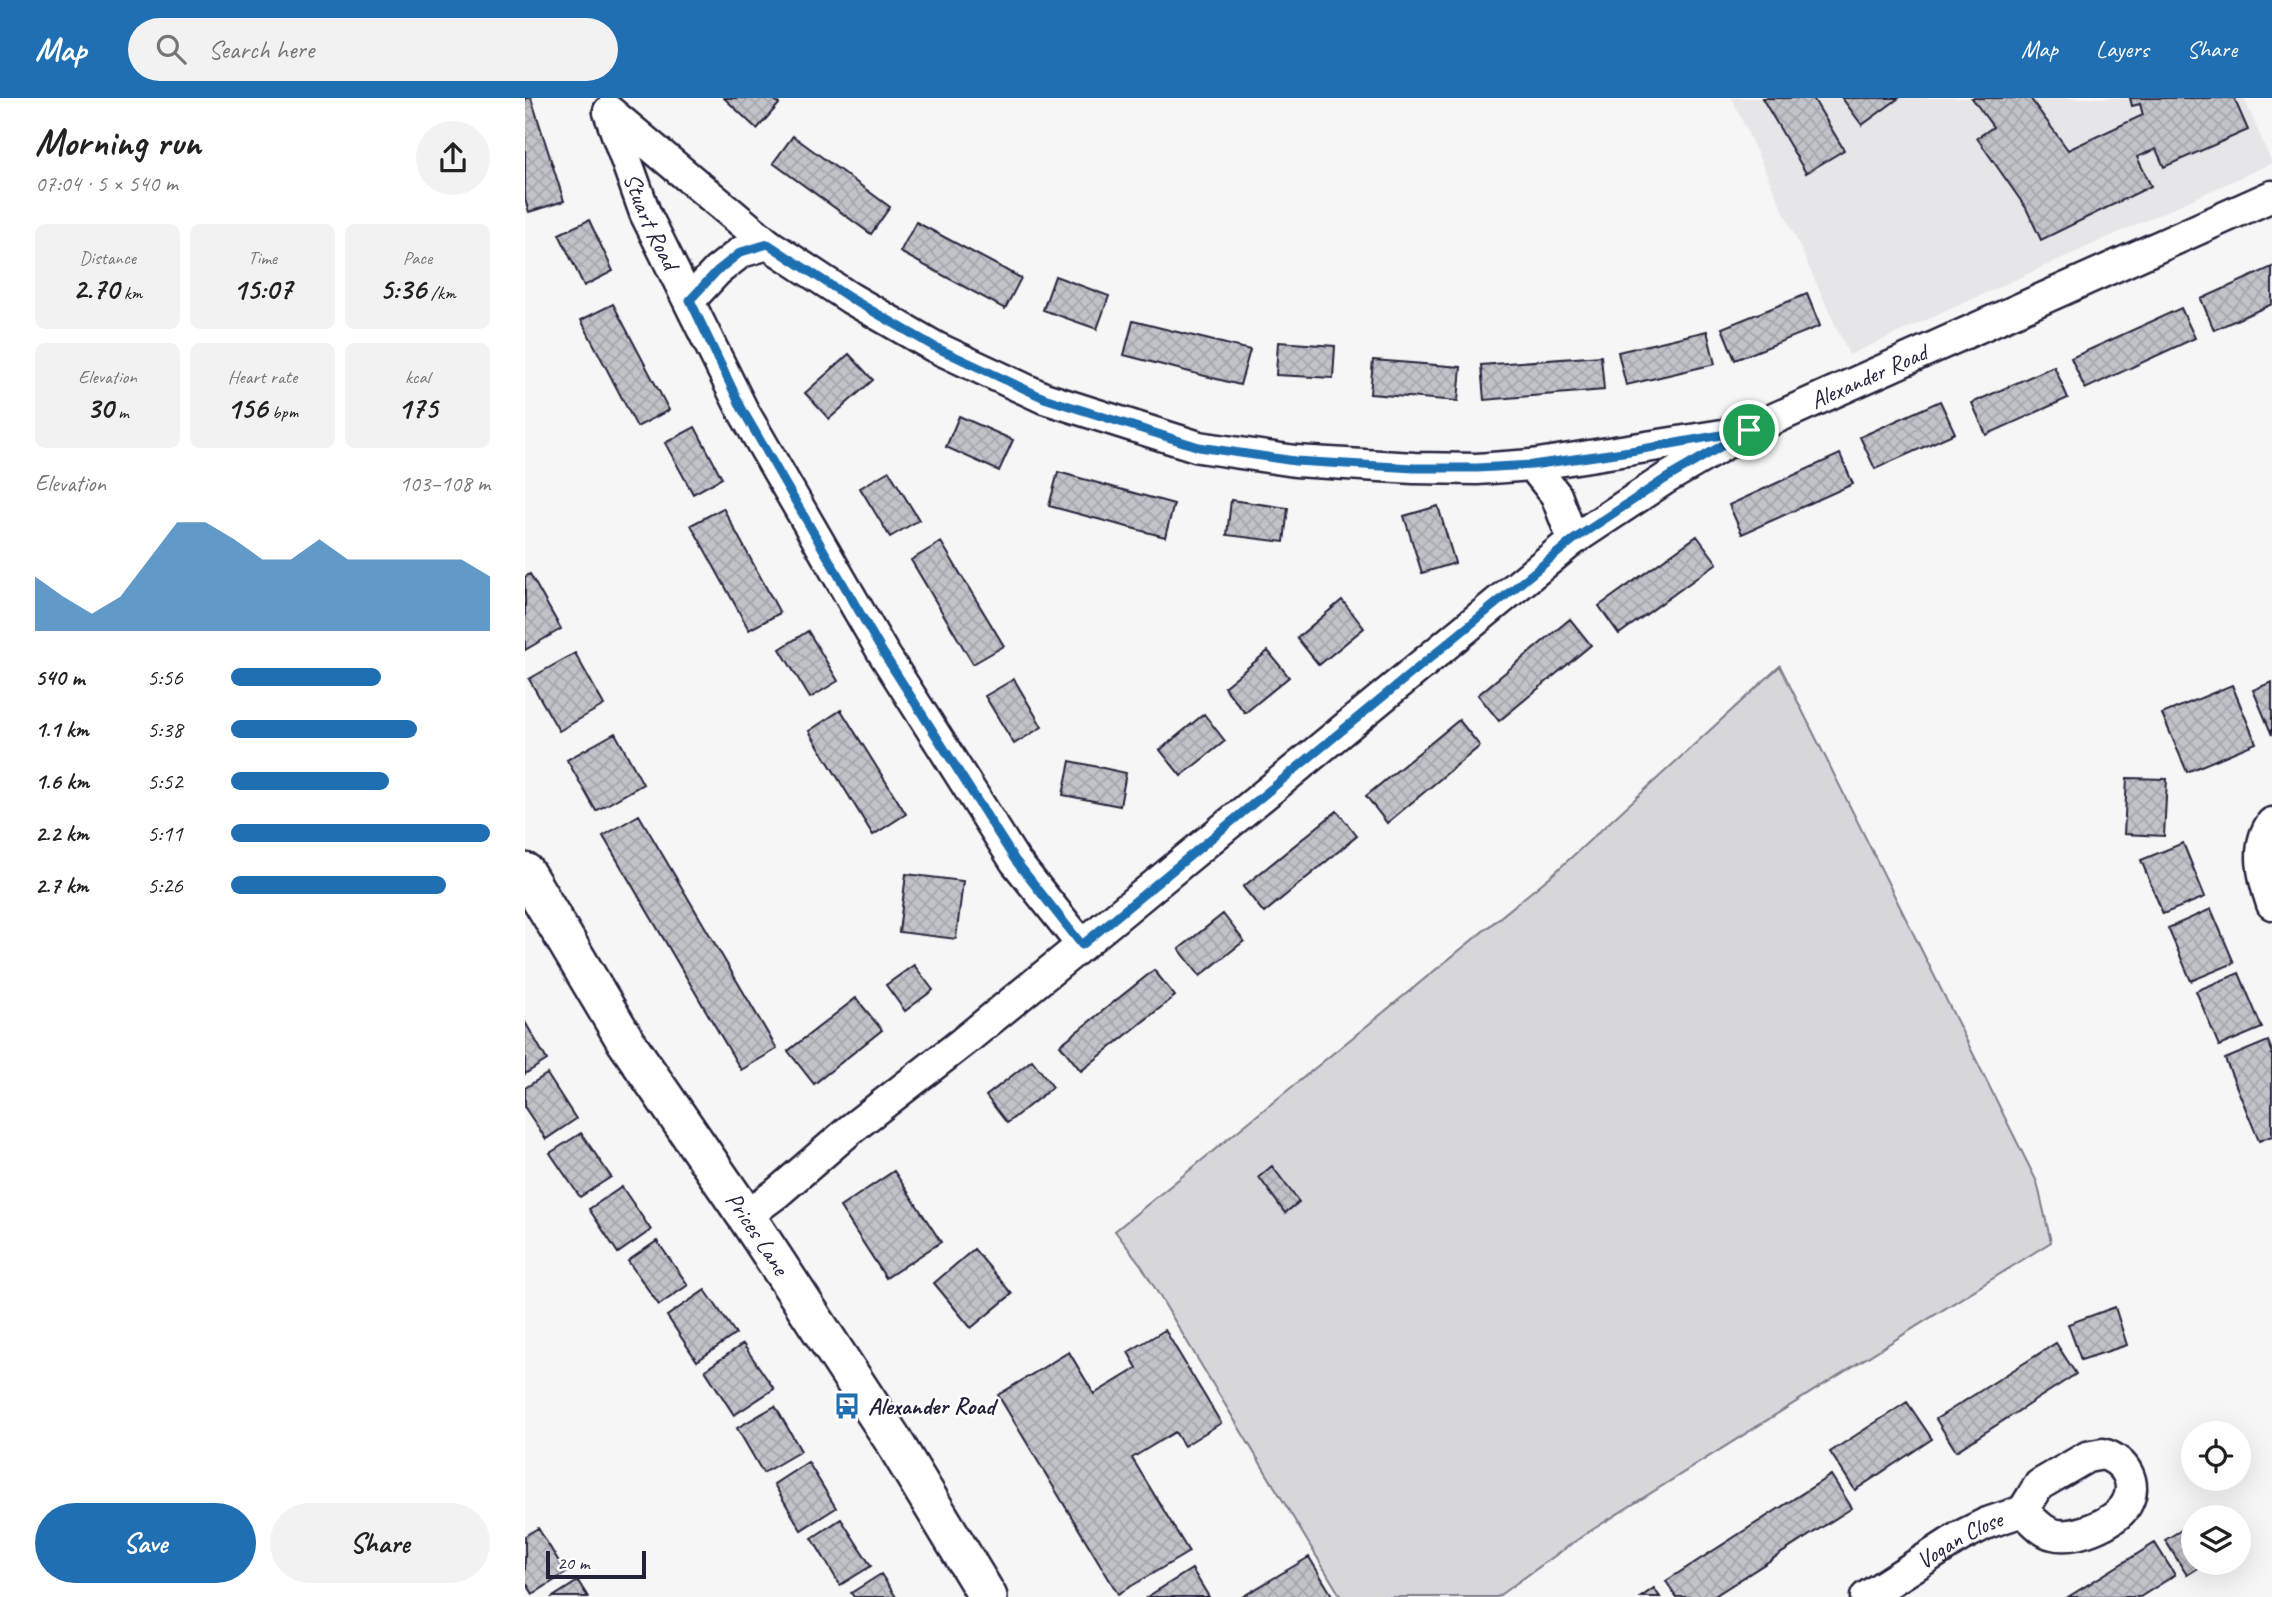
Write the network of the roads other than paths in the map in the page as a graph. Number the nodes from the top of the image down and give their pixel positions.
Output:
1 (607, 104) edge
2 (2272, 196) edge
3 (768, 244) junction
4 (690, 300) junction
5 (1749, 430) junction
6 (1532, 465) junction
7 (1573, 540) junction
8 (2272, 823) edge
9 (525, 872) edge
10 (2272, 904) edge
11 (1082, 945) junction
12 (746, 1216) junction
13 (2024, 1511) dead end
14 (988, 1597) edge
15 (1866, 1597) edge

1 - 3 street
1 - 4 street, Stuart Road
2 - 5 street, Alexander Road
3 - 4 street
3 - 6 street
4 - 11 street, Stuart Road
5 - 6 street
5 - 7 street, Alexander Road
6 - 7 street
7 - 11 street, Alexander Road
8 - 10 street
9 - 12 street, Prices Lane
11 - 12 street, Alexander Road
12 - 14 street, Prices Lane
13 - 15 street, Vogan Close

